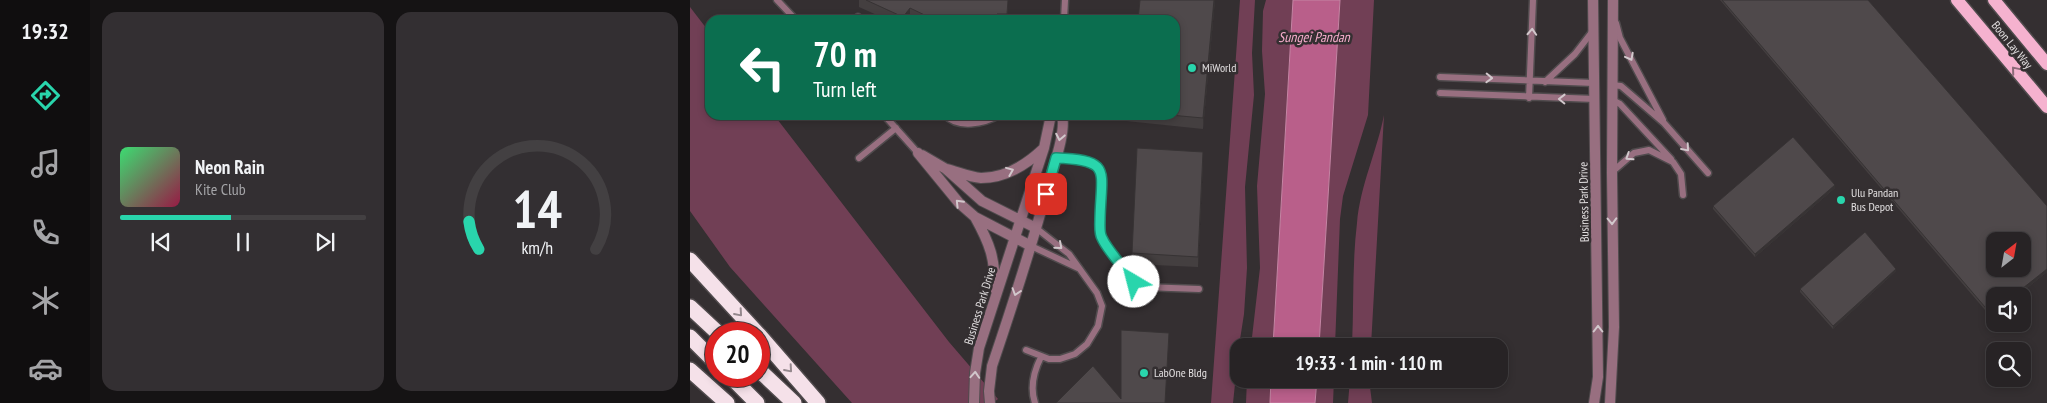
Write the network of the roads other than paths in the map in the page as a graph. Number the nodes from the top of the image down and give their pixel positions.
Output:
1 (777, 0) edge
2 (1065, 0) edge
3 (1533, 0) edge
4 (1593, 0) edge
5 (1613, 0) edge
6 (1958, 0) edge
7 (1994, 0) edge
8 (1612, 12) junction
9 (791, 15) edge
10 (1064, 15) edge
11 (1594, 30) junction
12 (2047, 64) edge
13 (1440, 77) dead end
14 (1530, 80) junction
15 (1545, 82) junction
16 (1594, 83) junction
17 (1612, 86) junction
18 (1440, 93) dead end
19 (1529, 98) junction
20 (1595, 99) junction
21 (1612, 100) junction
22 (2047, 107) edge
23 (889, 120) edge
24 (952, 120) edge
25 (983, 120) edge
26 (1050, 120) edge
27 (1063, 120) edge
28 (1664, 123) junction
29 (896, 128) junction
30 (1044, 148) junction
31 (918, 153) junction
32 (859, 158) dead end
33 (1056, 158) junction
34 (1673, 162) junction
35 (946, 169) junction
36 (1612, 173) junction
37 (1708, 173) dead end
38 (1683, 195) dead end
39 (975, 217) junction
40 (1021, 219) junction
41 (1036, 228) junction
42 (1015, 237) junction
43 (1031, 246) junction
44 (690, 260) edge
45 (1079, 269) junction
46 (1199, 289) dead end
47 (995, 298) junction
48 (690, 307) edge
49 (706, 322) edge
50 (747, 322) edge
51 (690, 337) edge
52 (770, 348) edge
53 (1026, 350) dead end
54 (705, 352) edge
55 (1042, 357) junction
56 (690, 370) edge
57 (770, 380) edge
58 (741, 387) edge
59 (727, 403) edge
60 (757, 403) edge
61 (794, 403) edge
62 (818, 403) edge
63 (974, 403) edge
64 (990, 403) edge
65 (1036, 403) edge
66 (1594, 403) edge
67 (1610, 403) edge

1 - 9 lane
2 - 10 lane
14 -> 3 lane
4 - 11 street, Business Park Drive
5 - 8 street
22 -> 6 main road, Boon Lay Way
7 - 12 main road, Boon Lay Way
8 - 17 street
8 -> 28 lane
11 - 15 lane
11 - 16 street, Business Park Drive
13 -> 14 lane
14 - 15 lane
14 - 19 lane
15 - 16 lane
16 - 20 street, Business Park Drive
17 - 21 street
17 - 28 lane
18 - 19 lane
20 -> 19 lane
66 -> 20 street, Business Park Drive
21 - 34 lane
21 - 36 street
23 - 29 lane
24 - 25 lane
26 - 30 street, Business Park Drive
27 -> 33 street
28 -> 37 lane
29 - 31 lane
29 - 32 lane
35 -> 30 street
30 - 40 street, Business Park Drive
31 - 35 street
39 -> 31 street
33 - 41 street
33 - 46 lane
34 -> 36 lane
34 - 38 lane
35 - 40 street
36 -> 67 street
39 - 42 street
39 - 47 street
40 - 41 street
40 - 42 street, Business Park Drive
41 - 43 street
41 -> 45 lane
42 - 43 street
42 - 47 street, Business Park Drive
43 - 45 lane
43 -> 64 street
44 -> 50 highway
45 - 55 lane
63 -> 47 street, Business Park Drive
48 - 49 highway
51 - 54 highway
52 -> 62 highway
53 - 55 lane
55 - 65 lane
56 - 59 highway
57 - 61 highway
58 - 60 highway

